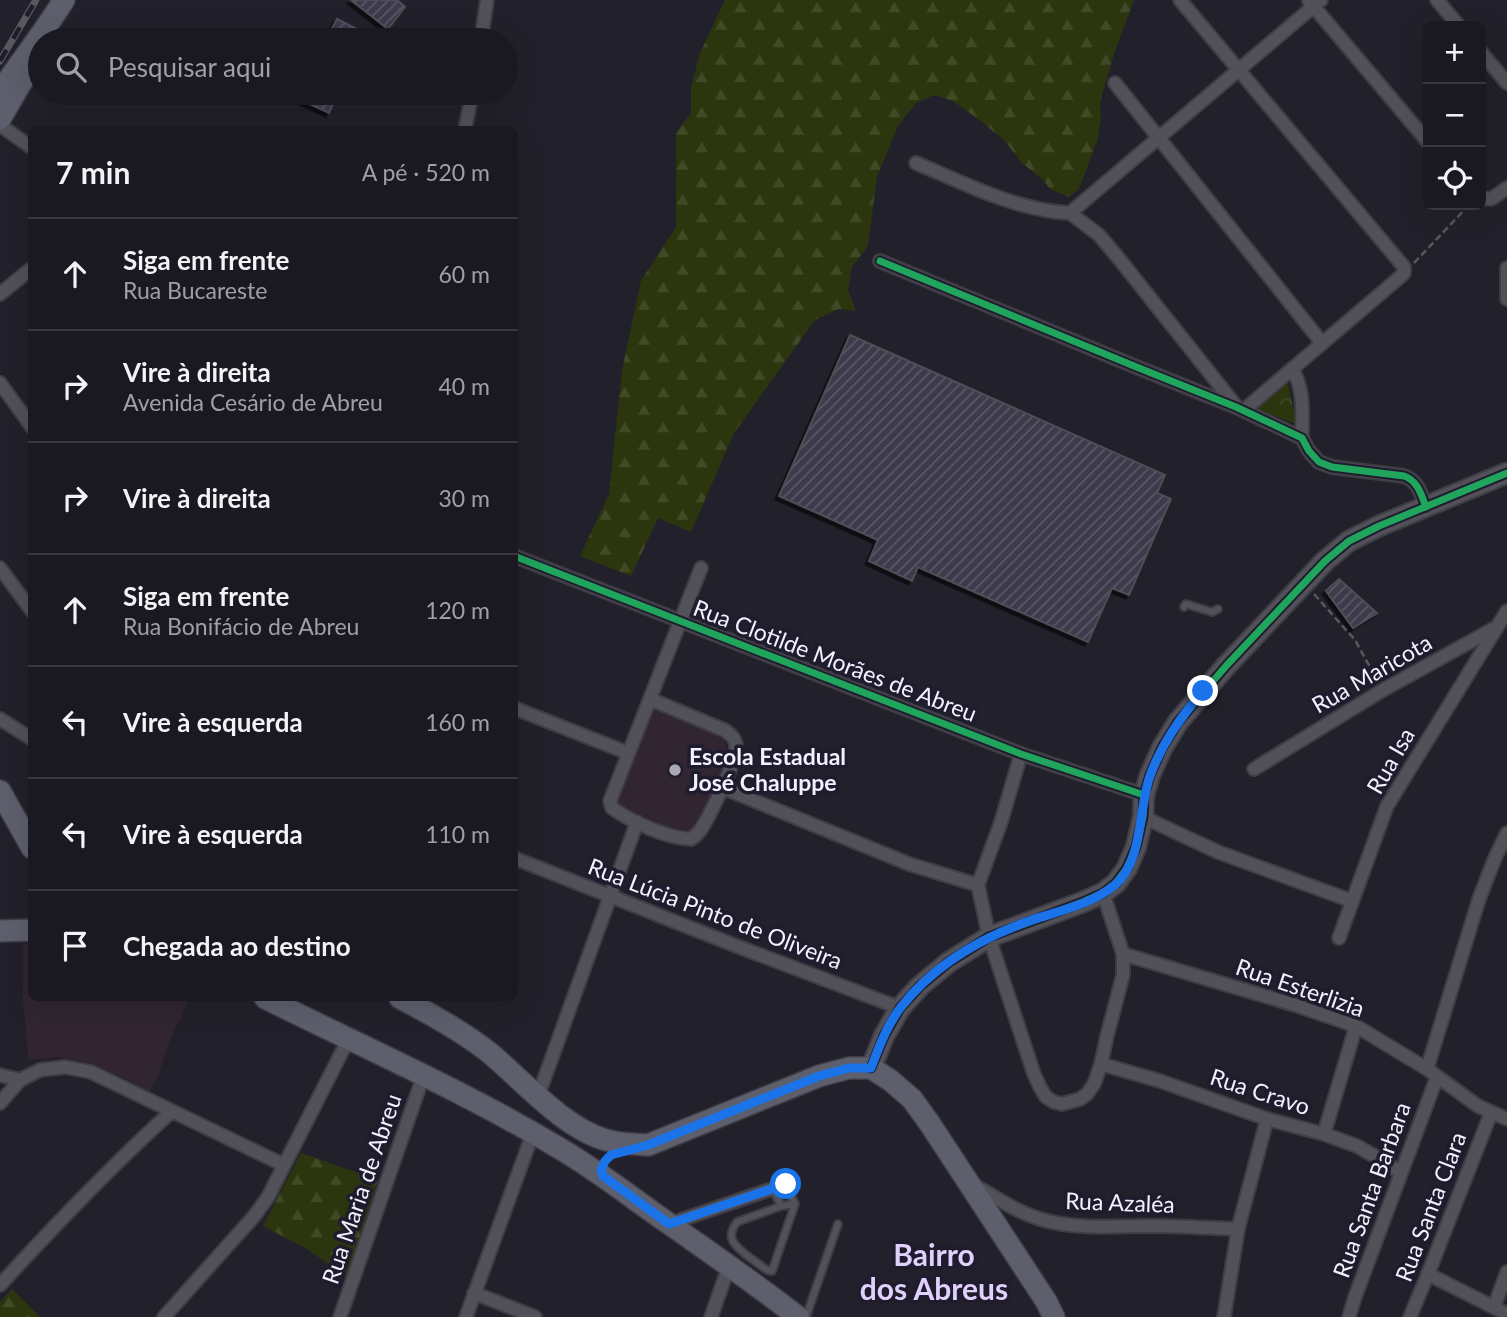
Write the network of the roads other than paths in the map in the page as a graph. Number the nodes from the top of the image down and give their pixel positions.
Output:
1 (64, 0) edge
2 (80, 0) edge
3 (487, 0) edge
4 (1180, 0) edge
5 (1437, 0) edge
6 (1314, 2) edge
7 (1455, 21) edge
8 (47, 28) edge
9 (62, 28) edge
10 (483, 28) edge
11 (28, 52) edge
12 (1486, 58) edge
13 (1239, 70) junction
14 (28, 72) edge
15 (1115, 83) dead end
16 (1507, 83) edge
17 (0, 92) edge
18 (470, 105) edge
19 (0, 119) edge
20 (0, 125) edge
21 (466, 126) edge
22 (1423, 136) edge
23 (1159, 138) junction
24 (28, 145) edge
25 (916, 163) dead end
26 (1507, 188) edge
27 (1486, 198) edge
28 (1070, 213) junction
29 (880, 261) dead end
30 (1507, 268) edge
31 (28, 271) edge
32 (0, 294) edge
33 (1507, 299) edge
34 (1322, 343) junction
35 (1292, 369) junction
36 (0, 383) edge
37 (1240, 408) junction
38 (28, 422) edge
39 (1302, 438) junction
40 (1507, 473) edge
41 (1426, 507) junction
42 (518, 558) edge
43 (0, 568) edge
44 (701, 568) dead end
45 (28, 606) edge
46 (1184, 607) dead end
47 (1218, 609) dead end
48 (1507, 611) edge
49 (681, 622) junction
50 (1502, 625) edge
51 (650, 699) junction
52 (518, 710) edge
53 (0, 719) edge
54 (28, 736) edge
55 (628, 754) junction
56 (1021, 754) junction
57 (1254, 769) dead end
58 (721, 787) junction
59 (0, 791) edge
60 (1144, 795) junction
61 (1143, 817) junction
62 (637, 822) junction
63 (1507, 833) edge
64 (28, 841) edge
65 (518, 860) edge
66 (978, 885) junction
67 (1103, 893) junction
68 (610, 896) junction
69 (1352, 901) junction
70 (28, 930) edge
71 (0, 931) edge
72 (989, 937) junction
73 (1339, 938) dead end
74 (1124, 954) junction
75 (271, 1001) edge
76 (413, 1001) edge
77 (900, 1008) junction
78 (1356, 1026) junction
79 (348, 1040) junction
80 (1101, 1064) junction
81 (871, 1068) junction
82 (1432, 1073) junction
83 (424, 1074) junction
84 (0, 1075) edge
85 (20, 1080) junction
86 (538, 1096) junction
87 (0, 1103) edge
88 (170, 1112) junction
89 (1491, 1113) junction
90 (1267, 1119) junction
91 (1507, 1119) edge
92 (533, 1133) junction
93 (1324, 1134) junction
94 (648, 1145) junction
95 (284, 1165) junction
96 (1401, 1173) junction
97 (603, 1176) junction
98 (967, 1181) junction
99 (786, 1184) joint
100 (772, 1188) junction
101 (795, 1204) junction
102 (781, 1206) junction
103 (669, 1224) junction
104 (838, 1224) dead end
105 (1238, 1229) junction
106 (729, 1266) junction
107 (1507, 1272) edge
108 (1429, 1274) junction
109 (0, 1285) edge
110 (474, 1293) junction
111 (1494, 1307) junction
112 (1507, 1314) edge
113 (794, 1315) edge
114 (164, 1317) edge
115 (340, 1317) edge
116 (466, 1317) edge
117 (535, 1317) edge
118 (711, 1317) edge
119 (1054, 1317) edge
120 (1224, 1317) edge
121 (1349, 1317) edge
122 (1410, 1317) edge

1 - 8 main road
2 - 9 main road
3 - 10 street
4 - 13 street
5 - 7 street
6 - 13 street
6 - 22 street
11 - 17 main road
12 - 16 street
13 - 23 street
13 - 34 street
14 - 19 main road
15 - 23 street
18 - 21 street
20 - 24 street
23 - 28 street
23 - 34 street
25 - 28 street
26 - 27 street
28 - 37 street
29 - 37 street
30 - 33 street
31 - 32 street
34 - 35 street
35 - 37 street
35 - 39 street
36 - 38 street
37 - 39 street
39 - 41 street
40 - 41 street
41 - 60 street
42 - 49 street, Rua Clotilde Morães de Abreu
43 - 45 street
44 - 49 street
46 - 47 lane
48 - 50 street, Rua Maricota
49 - 51 street
49 - 56 street, Rua Clotilde Morães de Abreu
50 - 57 street, Rua Maricota
50 - 69 street, Rua Isa
51 - 55 street
51 - 58 street
52 - 55 street
53 - 54 street
55 - 62 street
56 - 60 street, Rua Clotilde Morães de Abreu
56 - 66 street
58 - 62 street
58 - 66 street
59 - 64 main road
60 - 61 street
61 - 67 street
61 - 69 street
62 - 68 street
63 - 82 street, Rua Santa Barbara
65 - 68 street, Rua Lúcia Pinto de Oliveira
66 - 72 street
67 - 72 street
67 - 74 street
68 - 77 street, Rua Lúcia Pinto de Oliveira
68 - 86 street
69 - 73 street, Rua Isa
70 - 71 main road
72 - 77 street
72 - 80 street
74 - 78 street, Rua Esterlizia
74 - 80 street
75 - 79 main road
76 - 86 main road
77 - 81 street
78 - 82 street, Rua Esterlizia
78 - 93 street
79 - 83 main road
79 - 95 street
80 - 90 street, Rua Cravo
81 - 94 main road
81 - 98 main road
82 - 89 street, Rua Esterlizia
82 - 96 street, Rua Santa Barbara
83 - 92 main road
83 - 115 street, Rua Maria de Abreu
84 - 85 street
85 - 87 street
85 - 88 street
86 - 94 main road
88 - 95 street
88 - 109 street
89 - 91 street, Rua Esterlizia
89 - 108 street, Rua Santa Clara
90 - 93 street, Rua Cravo
90 - 105 street
92 - 97 main road
92 - 110 street
93 - 96 street, Rua Cravo
94 - 97 main road
95 - 114 street
96 - 121 street, Rua Santa Barbara
97 - 103 main road
98 - 105 street, Rua Azaléa
98 - 119 main road
99 - 100 street
99 - 101 lane
100 - 102 lane
100 - 103 street
101 - 102 lane
101 - 102 lane
103 - 106 main road
104 - 113 lane
105 - 120 street
106 - 113 main road
106 - 118 street
107 - 111 street
108 - 111 street
108 - 122 street, Rua Santa Clara
110 - 116 street
110 - 117 street
111 - 112 street

